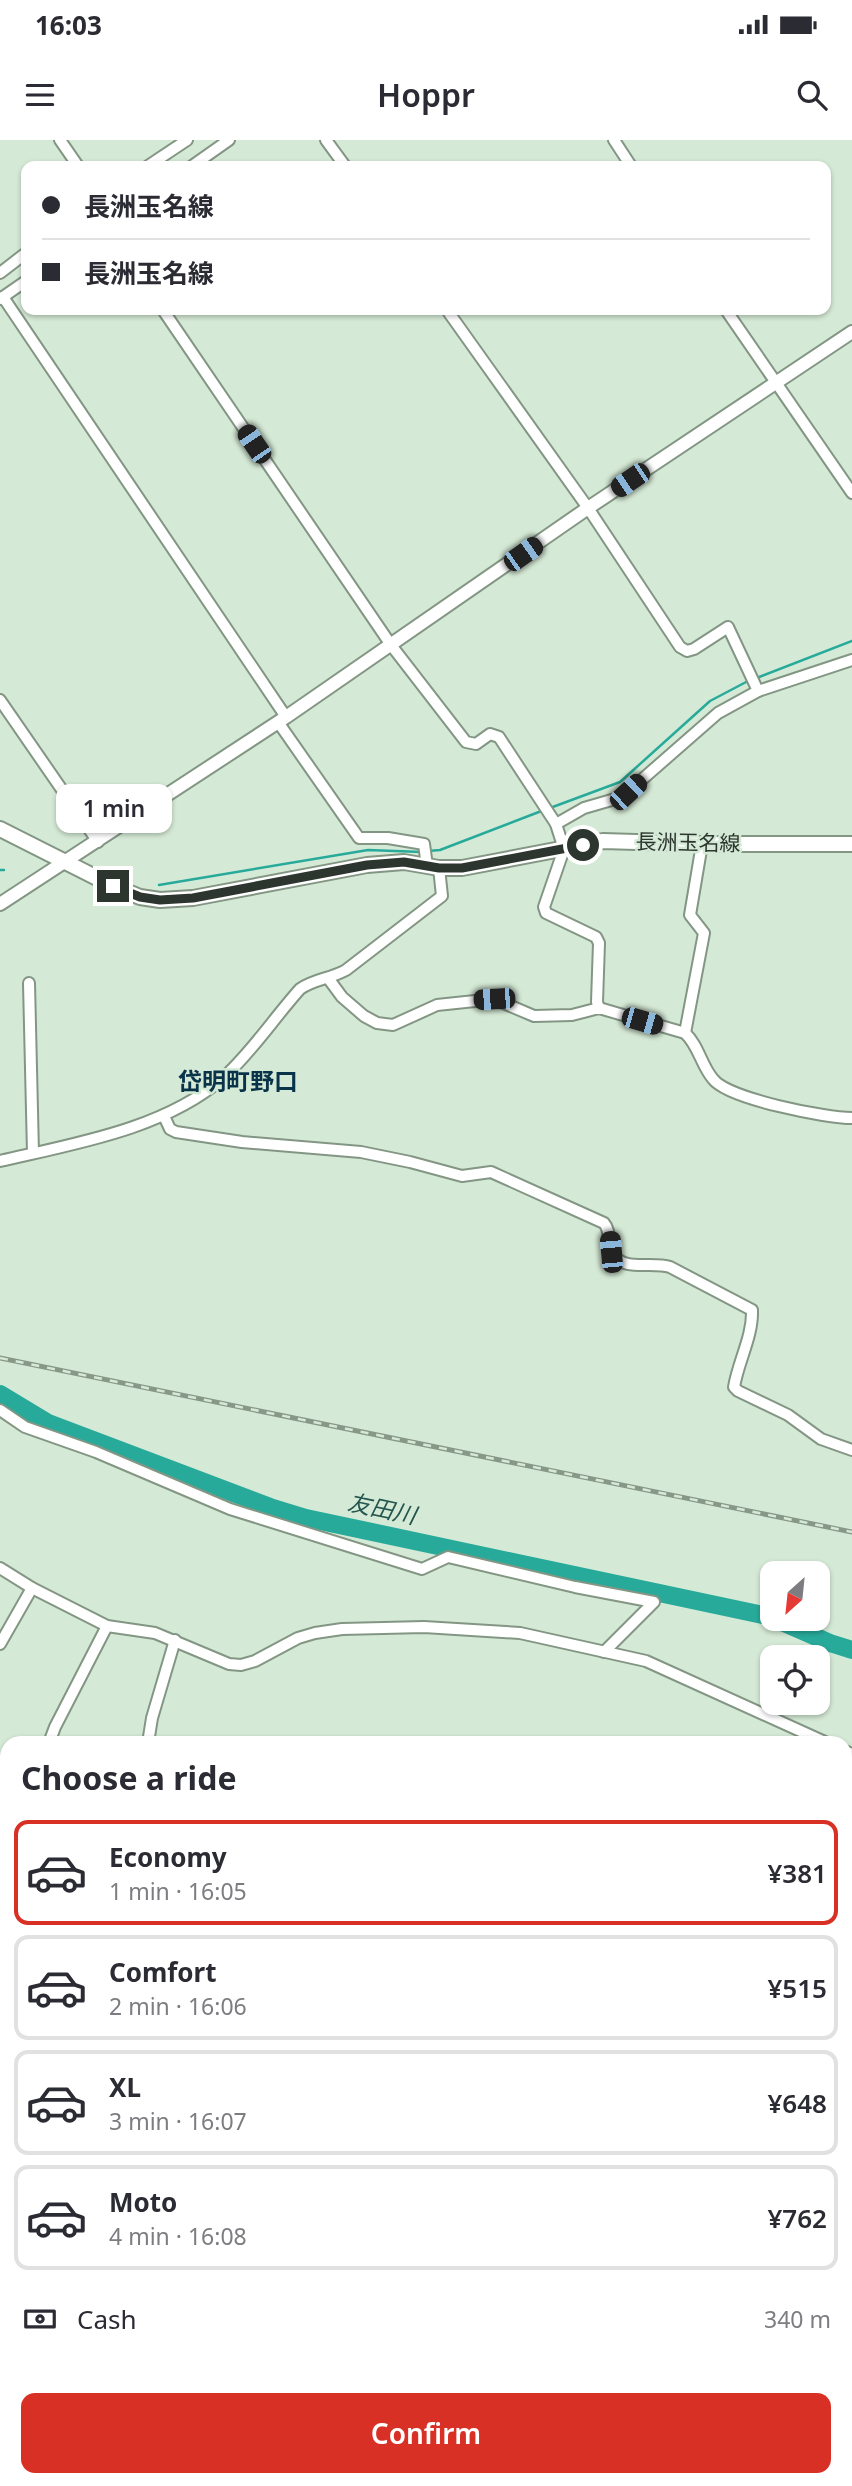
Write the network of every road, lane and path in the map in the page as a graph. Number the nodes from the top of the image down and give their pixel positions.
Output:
1 (60, 140) edge
2 (187, 140) edge
3 (229, 140) edge
4 (326, 140) edge
5 (614, 140) edge
6 (75, 161) edge
7 (156, 161) edge
8 (199, 161) edge
9 (341, 161) edge
10 (628, 161) edge
11 (21, 257) edge
12 (0, 273) edge
13 (21, 284) edge
14 (1, 298) edge
15 (166, 315) edge
16 (451, 315) edge
17 (729, 315) edge
18 (852, 332) edge
19 (775, 383) junction
20 (852, 493) edge
21 (588, 508) junction
22 (391, 645) junction
23 (852, 660) edge
24 (756, 683) junction
25 (0, 700) edge
26 (282, 720) junction
27 (556, 824) junction
28 (0, 829) edge
29 (98, 842) junction
30 (702, 844) junction
31 (852, 844) edge
32 (564, 849) junction
33 (429, 859) junction
34 (65, 862) junction
35 (0, 904) edge
36 (328, 978) junction
37 (29, 983) dead end
38 (599, 1008) junction
39 (685, 1033) junction
40 (164, 1116) junction
41 (852, 1118) edge
42 (33, 1153) junction
43 (0, 1161) edge
44 (0, 1410) edge
45 (852, 1450) edge
46 (0, 1568) edge
47 (32, 1588) junction
48 (107, 1626) junction
49 (174, 1640) junction
50 (0, 1644) edge
51 (604, 1652) junction
52 (52, 1736) edge
53 (149, 1736) edge
54 (812, 1736) edge

1 - 6 street
2 - 7 street
3 - 8 street
4 - 9 street
5 - 10 street
11 - 12 street
13 - 14 street
14 - 26 street
15 - 22 street
16 - 21 street
17 - 19 street
18 - 19 street
19 - 20 street
19 - 21 street
21 - 22 street
21 - 24 street
22 - 26 street
22 - 27 street
23 - 24 street
24 - 27 street
25 - 29 street
26 - 29 street
26 - 33 street
27 - 32 street
28 - 34 main road, 長洲玉名線
29 - 34 street
30 - 31 main road, 長洲玉名線
30 - 32 main road, 長洲玉名線
30 - 39 street
32 - 33 main road, 長洲玉名線
32 - 38 street
33 - 34 main road, 長洲玉名線
33 - 36 street
34 - 35 street
36 - 38 street
36 - 40 street
37 - 42 street
38 - 39 street
39 - 41 street
40 - 42 street
40 - 45 street
42 - 43 street
44 - 51 street
46 - 47 street
47 - 48 street
47 - 50 street
48 - 49 street
48 - 52 street
49 - 51 street
49 - 53 street
51 - 54 street

